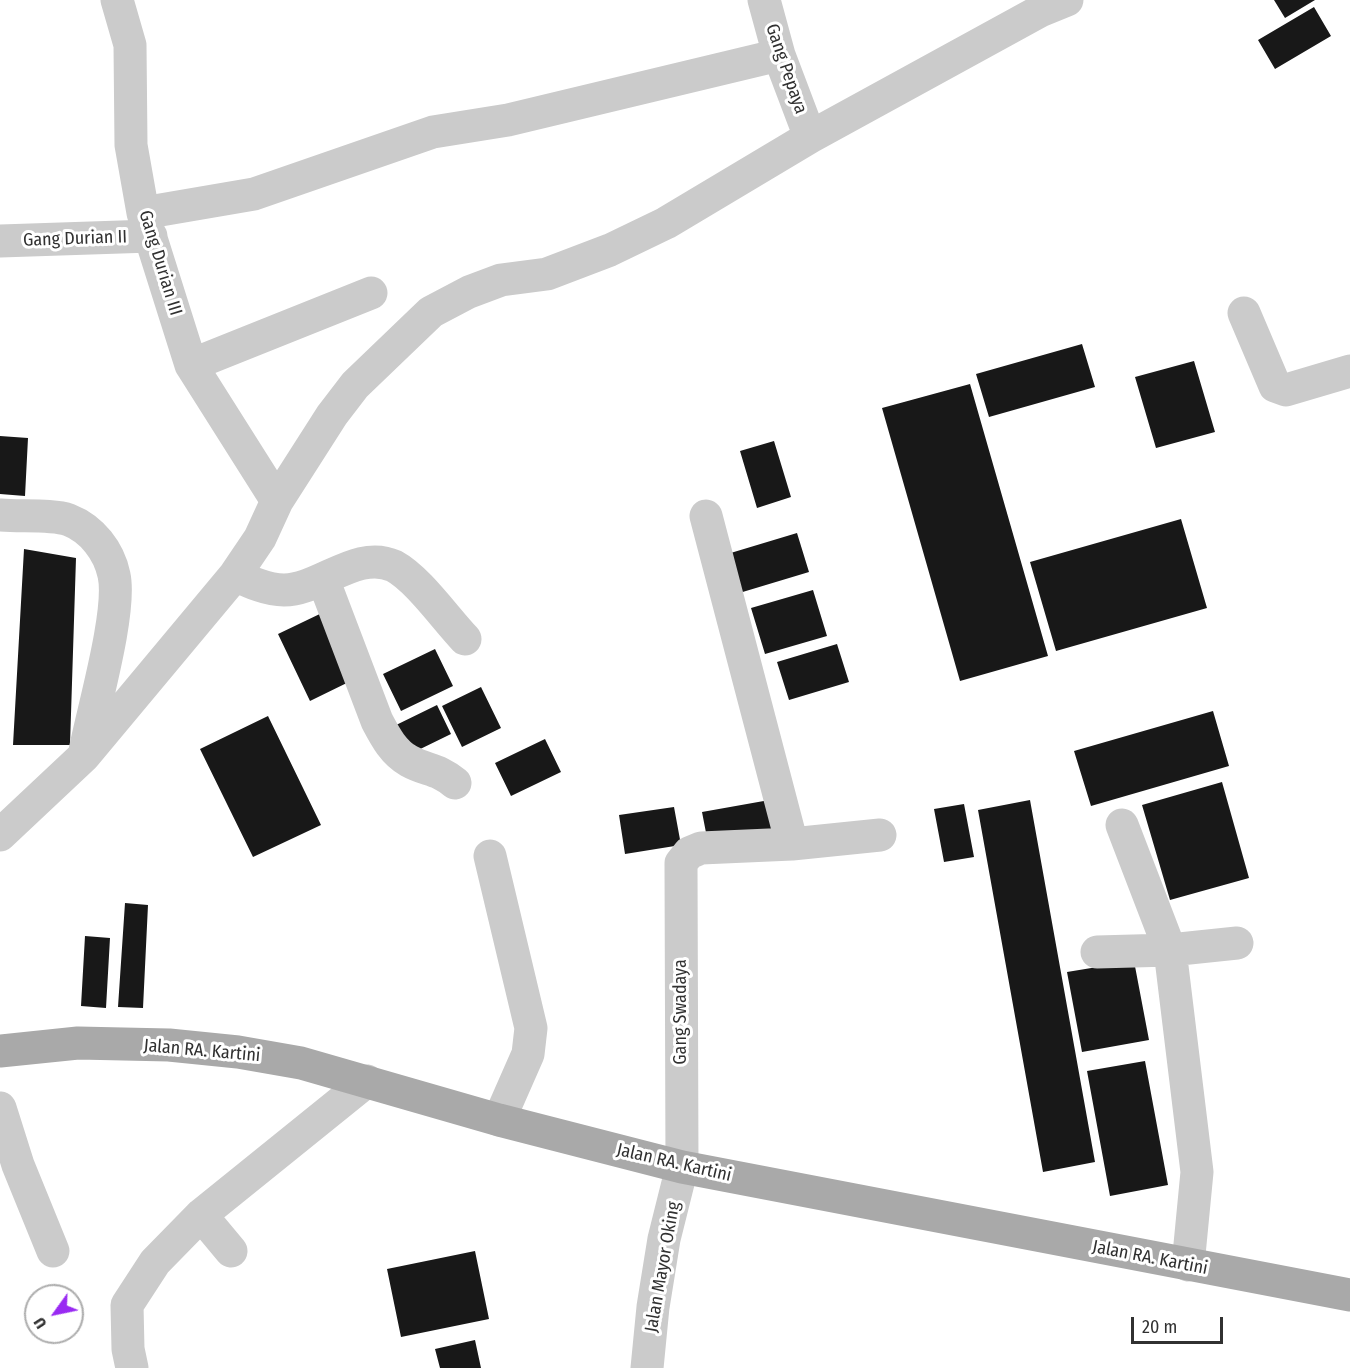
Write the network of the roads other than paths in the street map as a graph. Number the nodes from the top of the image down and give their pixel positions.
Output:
1 (117, 0) edge
2 (764, 0) edge
3 (1048, 4) edge
4 (779, 56) junction
5 (810, 137) junction
6 (147, 225) junction
7 (0, 241) edge
8 (371, 293) dead end
9 (1244, 313) dead end
10 (191, 365) junction
11 (1350, 371) edge
12 (277, 501) junction
13 (0, 515) edge
14 (706, 516) dead end
15 (235, 575) junction
16 (323, 579) junction
17 (465, 639) dead end
18 (84, 756) junction
19 (455, 783) dead end
20 (1122, 825) dead end
21 (0, 835) edge
22 (880, 835) dead end
23 (792, 844) junction
24 (490, 856) dead end
25 (1237, 943) dead end
26 (1170, 950) junction
27 (1097, 952) dead end
28 (0, 1051) edge
29 (367, 1081) junction
30 (0, 1108) edge
31 (499, 1120) junction
32 (682, 1167) junction
33 (201, 1215) junction
34 (53, 1251) dead end
35 (231, 1251) dead end
36 (1188, 1265) junction
37 (1350, 1295) edge
38 (132, 1368) edge
39 (647, 1368) edge

1 - 6 street, Gang Durian III
2 - 4 street, Gang Pepaya
3 - 5 street
4 - 5 street, Gang Pepaya
4 - 6 street, Gang Durian II
5 - 12 street
6 - 7 street, Gang Durian II
6 - 10 street, Gang Durian III
8 - 10 street
9 - 11 street
10 - 12 street, Gang Durian III
12 - 15 street
13 - 18 street
14 - 23 street
15 - 16 street
15 - 18 street
16 - 17 street
16 - 19 street
18 - 21 street
20 - 26 street
22 - 23 street
23 - 32 street, Gang Swadaya
24 - 31 street
25 - 26 street
26 - 27 street
26 - 36 street
28 - 29 main road, Jalan RA. Kartini
29 - 31 main road, Jalan RA. Kartini
29 - 33 street
30 - 34 street
31 - 32 main road, Jalan RA. Kartini
32 - 36 main road, Jalan RA. Kartini
32 - 39 street, Jalan Mayor Oking
33 - 35 street
33 - 38 street
36 - 37 main road, Jalan RA. Kartini

